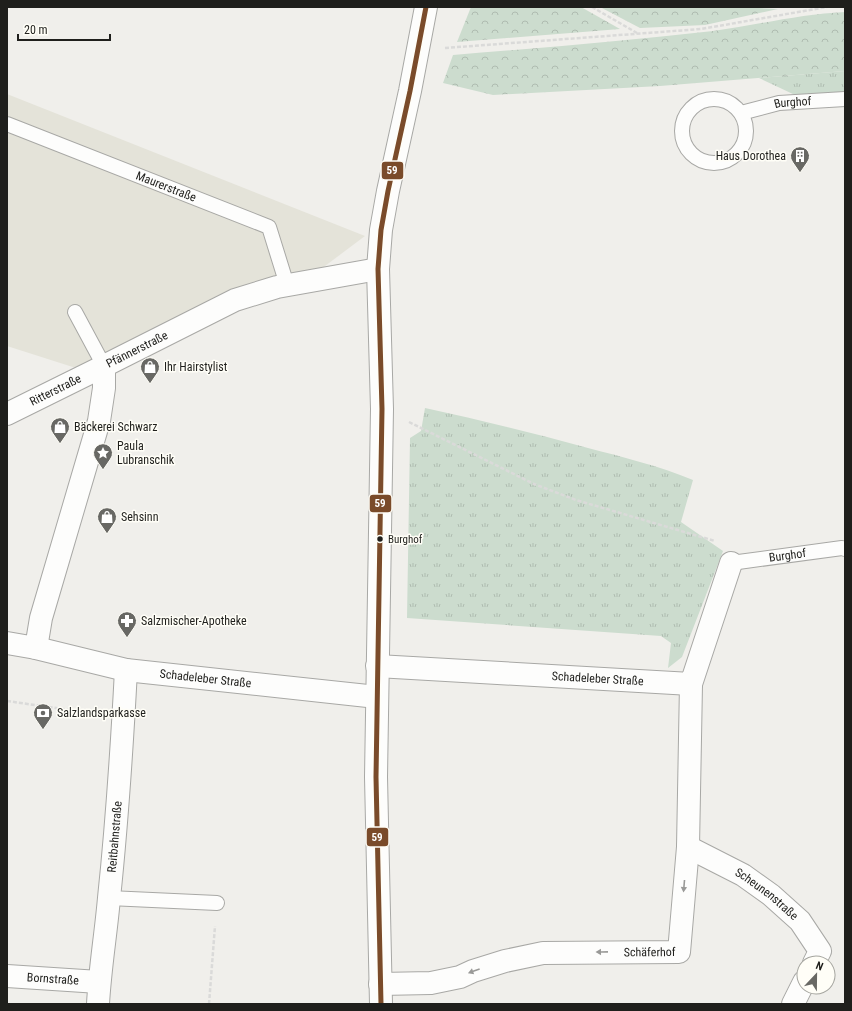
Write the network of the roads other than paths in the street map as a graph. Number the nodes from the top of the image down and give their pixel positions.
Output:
1 (426, 7) edge
2 (845, 100) edge
3 (741, 113) junction
4 (7, 124) edge
5 (378, 269) junction
6 (287, 285) junction
7 (75, 312) dead end
8 (104, 366) junction
9 (7, 414) edge
10 (845, 549) edge
11 (731, 563) joint
12 (7, 643) edge
13 (36, 648) junction
14 (377, 666) junction
15 (126, 670) junction
16 (691, 684) junction
17 (377, 697) junction
18 (688, 847) junction
19 (109, 898) junction
20 (217, 903) road end
21 (818, 955) edge
22 (7, 976) edge
23 (99, 982) junction
24 (380, 994) edge
25 (798, 995) edge
26 (98, 1004) edge
27 (793, 1004) edge

1 - 5 street
2 - 3 lane, Burghof
3 - 3 lane
4 - 6 lane, Maurerstraße
5 - 6 street, Pfännerstraße
5 - 14 street
6 - 8 street, Pfännerstraße
7 - 8 lane
8 - 9 street, Ritterstraße
8 - 13 street, Pfännerstraße
10 - 11 lane, Burghof
11 - 16 street
12 - 13 street, Schadeleber Straße
13 - 15 street, Schadeleber Straße
14 - 16 street, Schadeleber Straße
14 - 17 street
15 - 17 street, Schadeleber Straße
15 - 19 street, Reitbahnstraße
16 - 18 street, Schäferhof
17 - 24 street
18 - 21 street, Scheunenstraße
18 -> 24 street, Schäferhof
19 - 20 lane
19 - 23 street, Reitbahnstraße
22 - 23 street, Bornstraße
23 - 26 street, Reitbahnstraße
25 - 27 street

